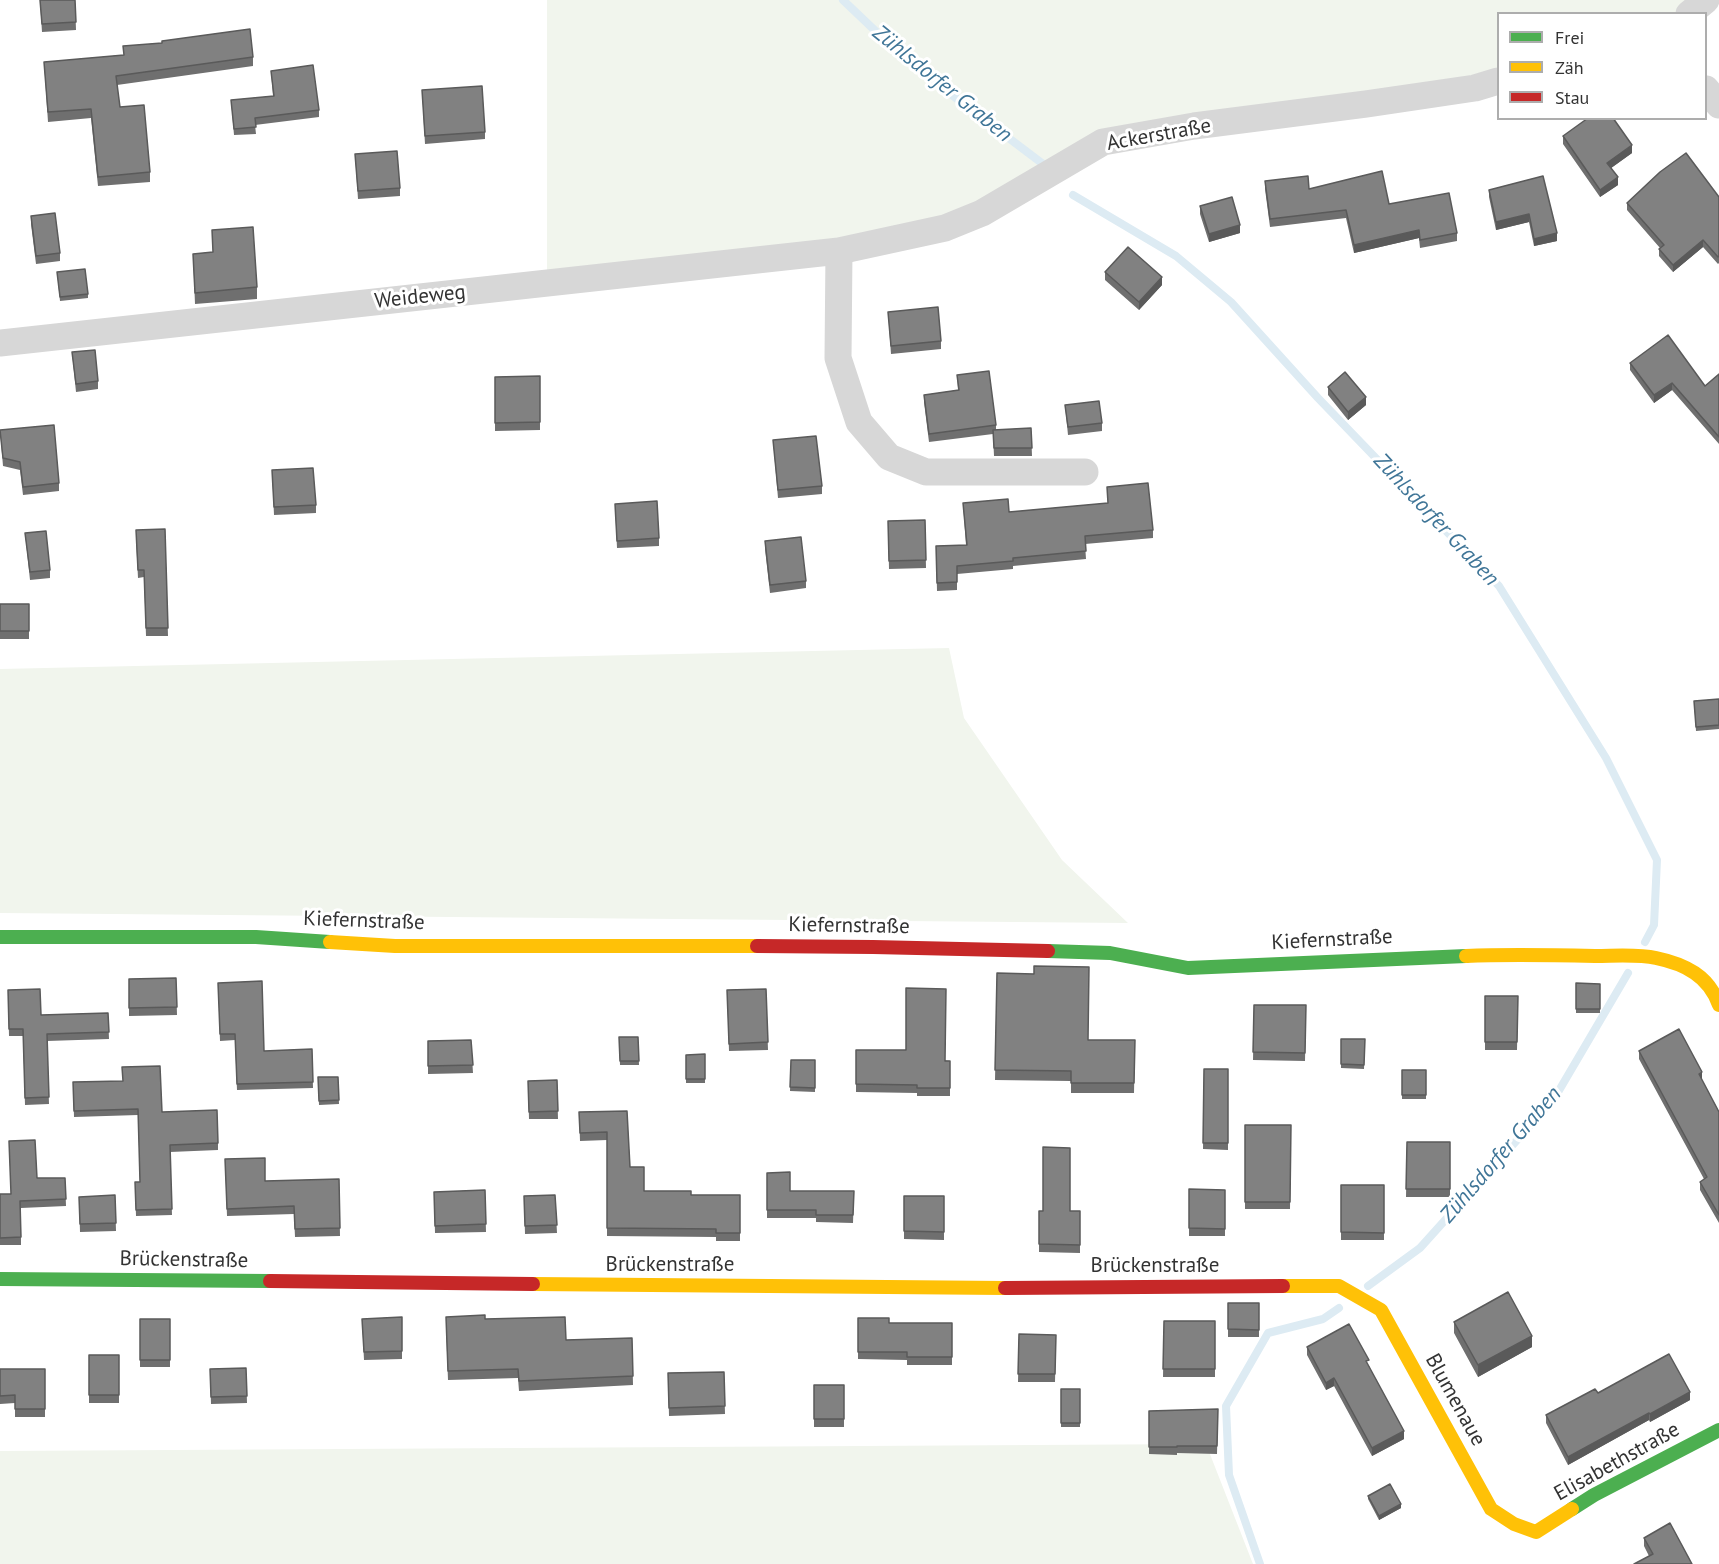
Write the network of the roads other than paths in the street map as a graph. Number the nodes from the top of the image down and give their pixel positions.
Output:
1 (1707, 0) edge
2 (1692, 12) edge
3 (1497, 81) edge
4 (1707, 90) edge
5 (1719, 105) edge
6 (839, 251) junction
7 (0, 343) edge
8 (1085, 472) dead end
9 (0, 937) edge
10 (1719, 1005) edge
11 (0, 1279) edge
12 (1339, 1286) joint
13 (1719, 1430) edge
14 (1536, 1532) joint

1 - 2 street
3 - 6 street, Ackerstraße
4 - 5 street
6 - 7 street, Weideweg
6 - 8 street
9 - 10 street, Kiefernstraße
11 - 12 street, Brückenstraße
12 - 14 street, Blumenaue
13 - 14 street, Elisabethstraße

